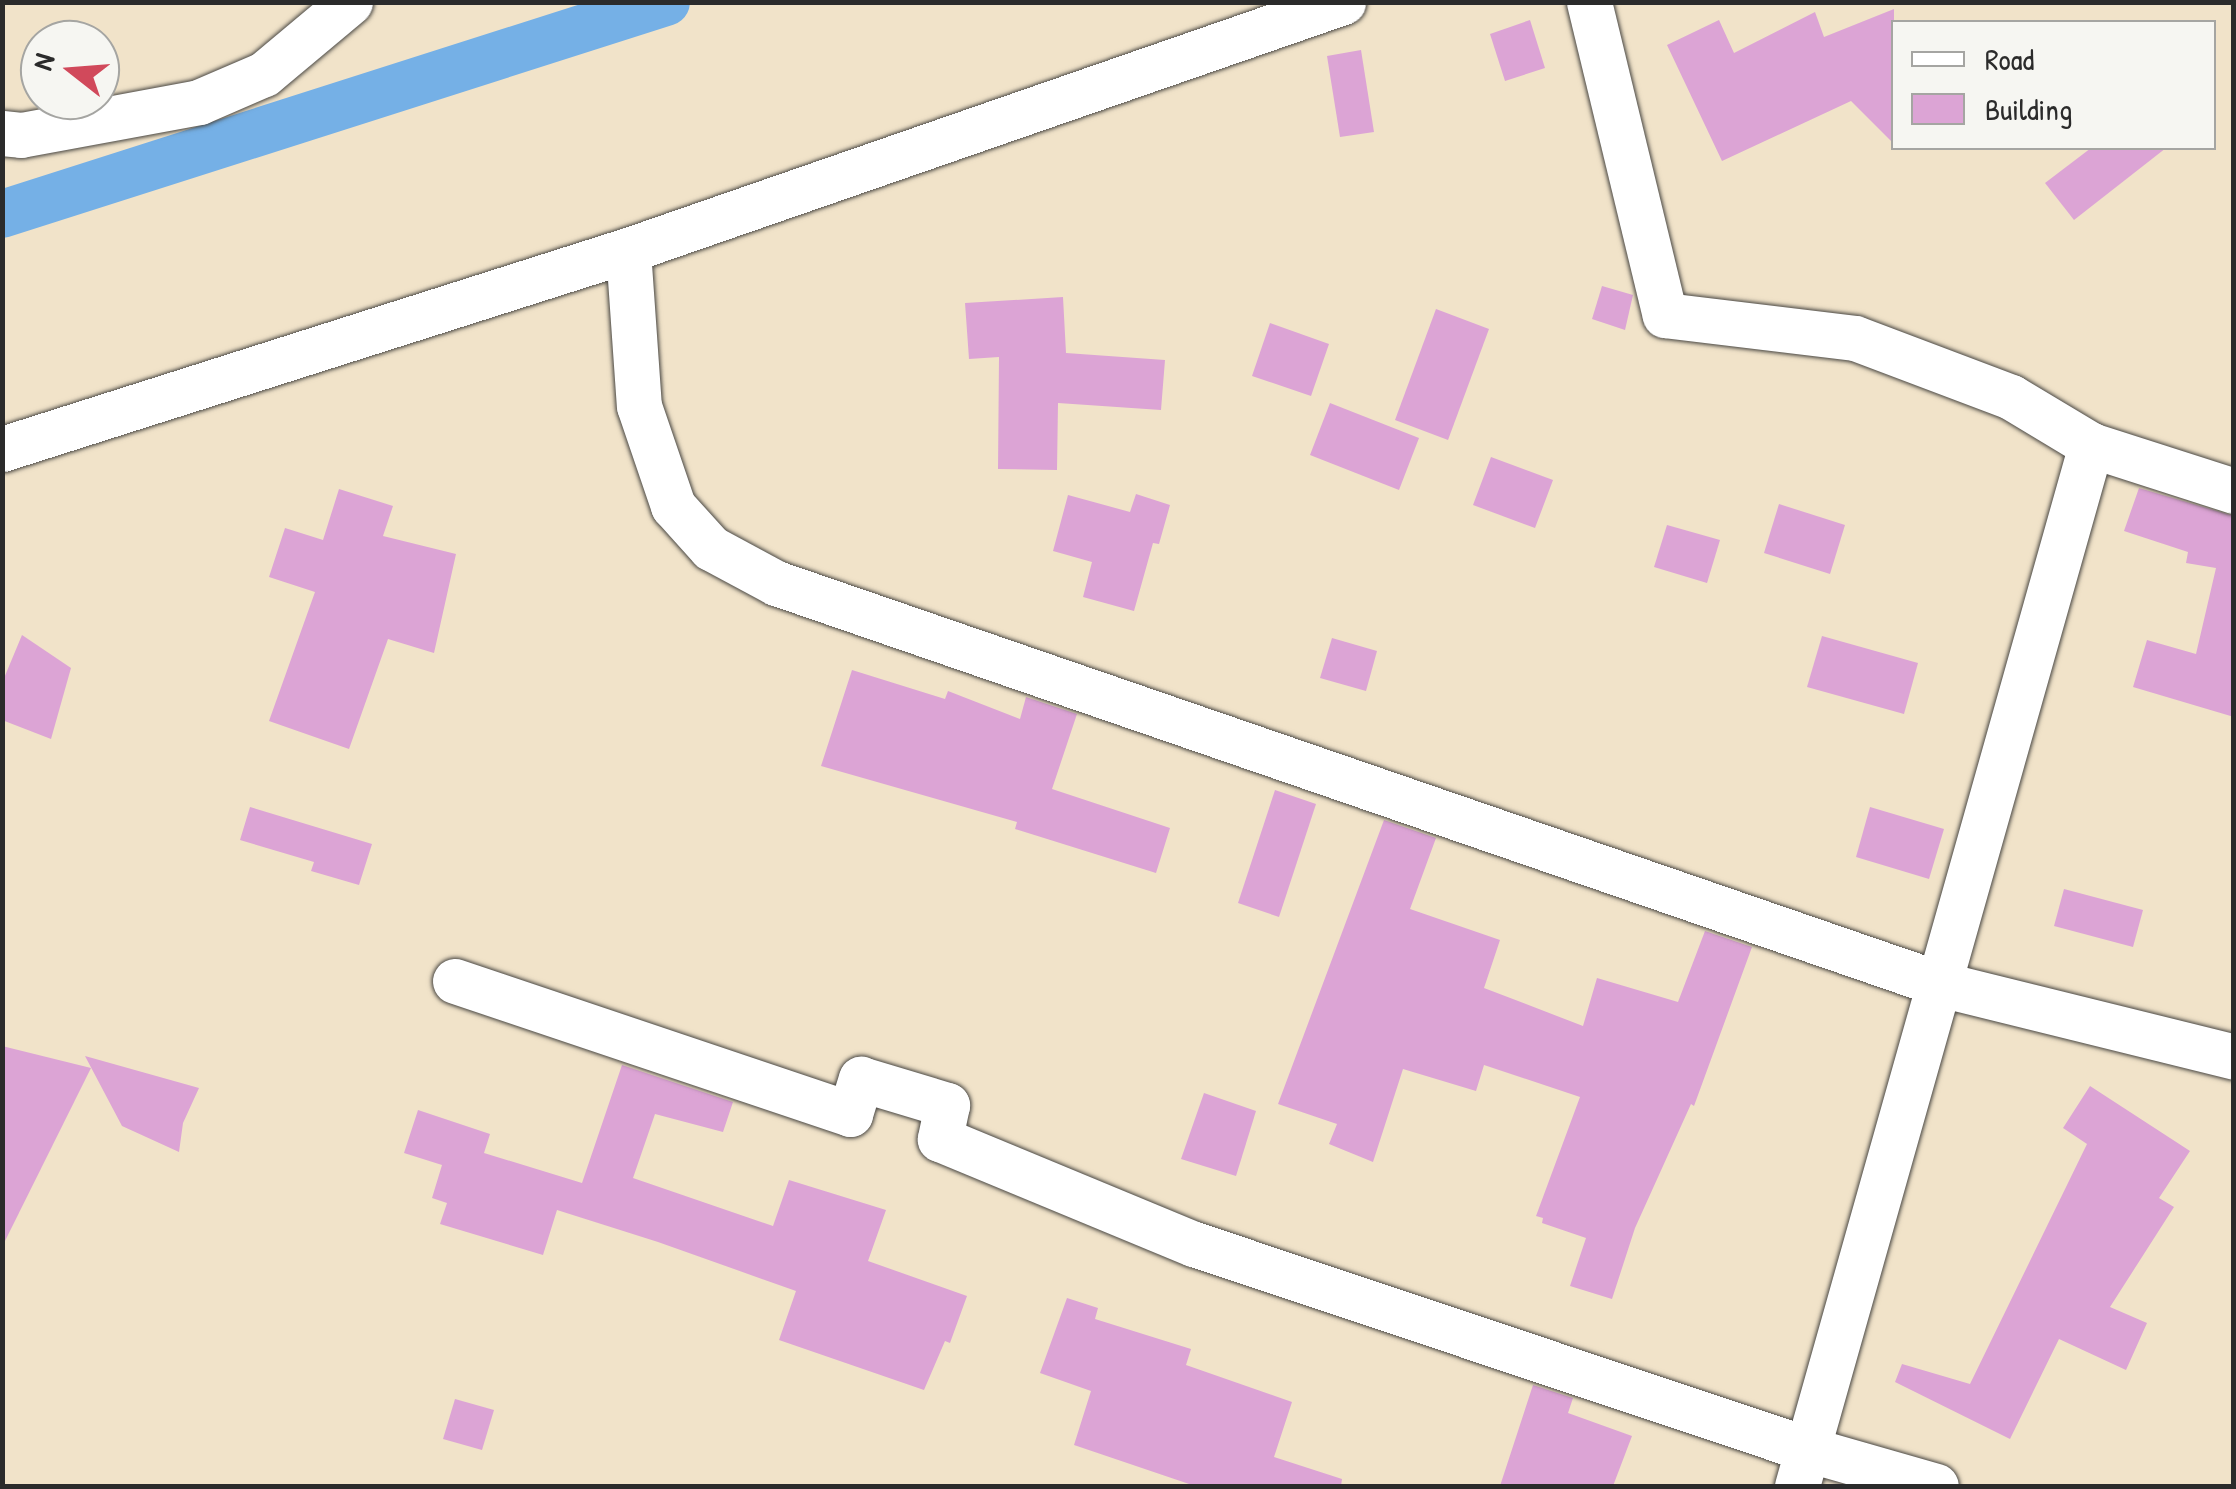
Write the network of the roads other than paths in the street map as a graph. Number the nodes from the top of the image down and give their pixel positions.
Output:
1 (350, 2) edge
2 (1343, 2) edge
3 (1589, 2) edge
4 (2, 133) edge
5 (628, 250) junction
6 (2090, 445) junction
7 (2, 449) edge
8 (2234, 491) edge
9 (454, 981) dead end
10 (1940, 984) junction
11 (2234, 1057) edge
12 (1802, 1468) edge
13 (1936, 1486) edge

1 - 4 street
2 - 5 street
3 - 6 street
5 - 7 street
5 - 10 street
6 - 8 street
6 - 10 street
9 - 12 street
10 - 11 street
10 - 12 street
12 - 13 street

